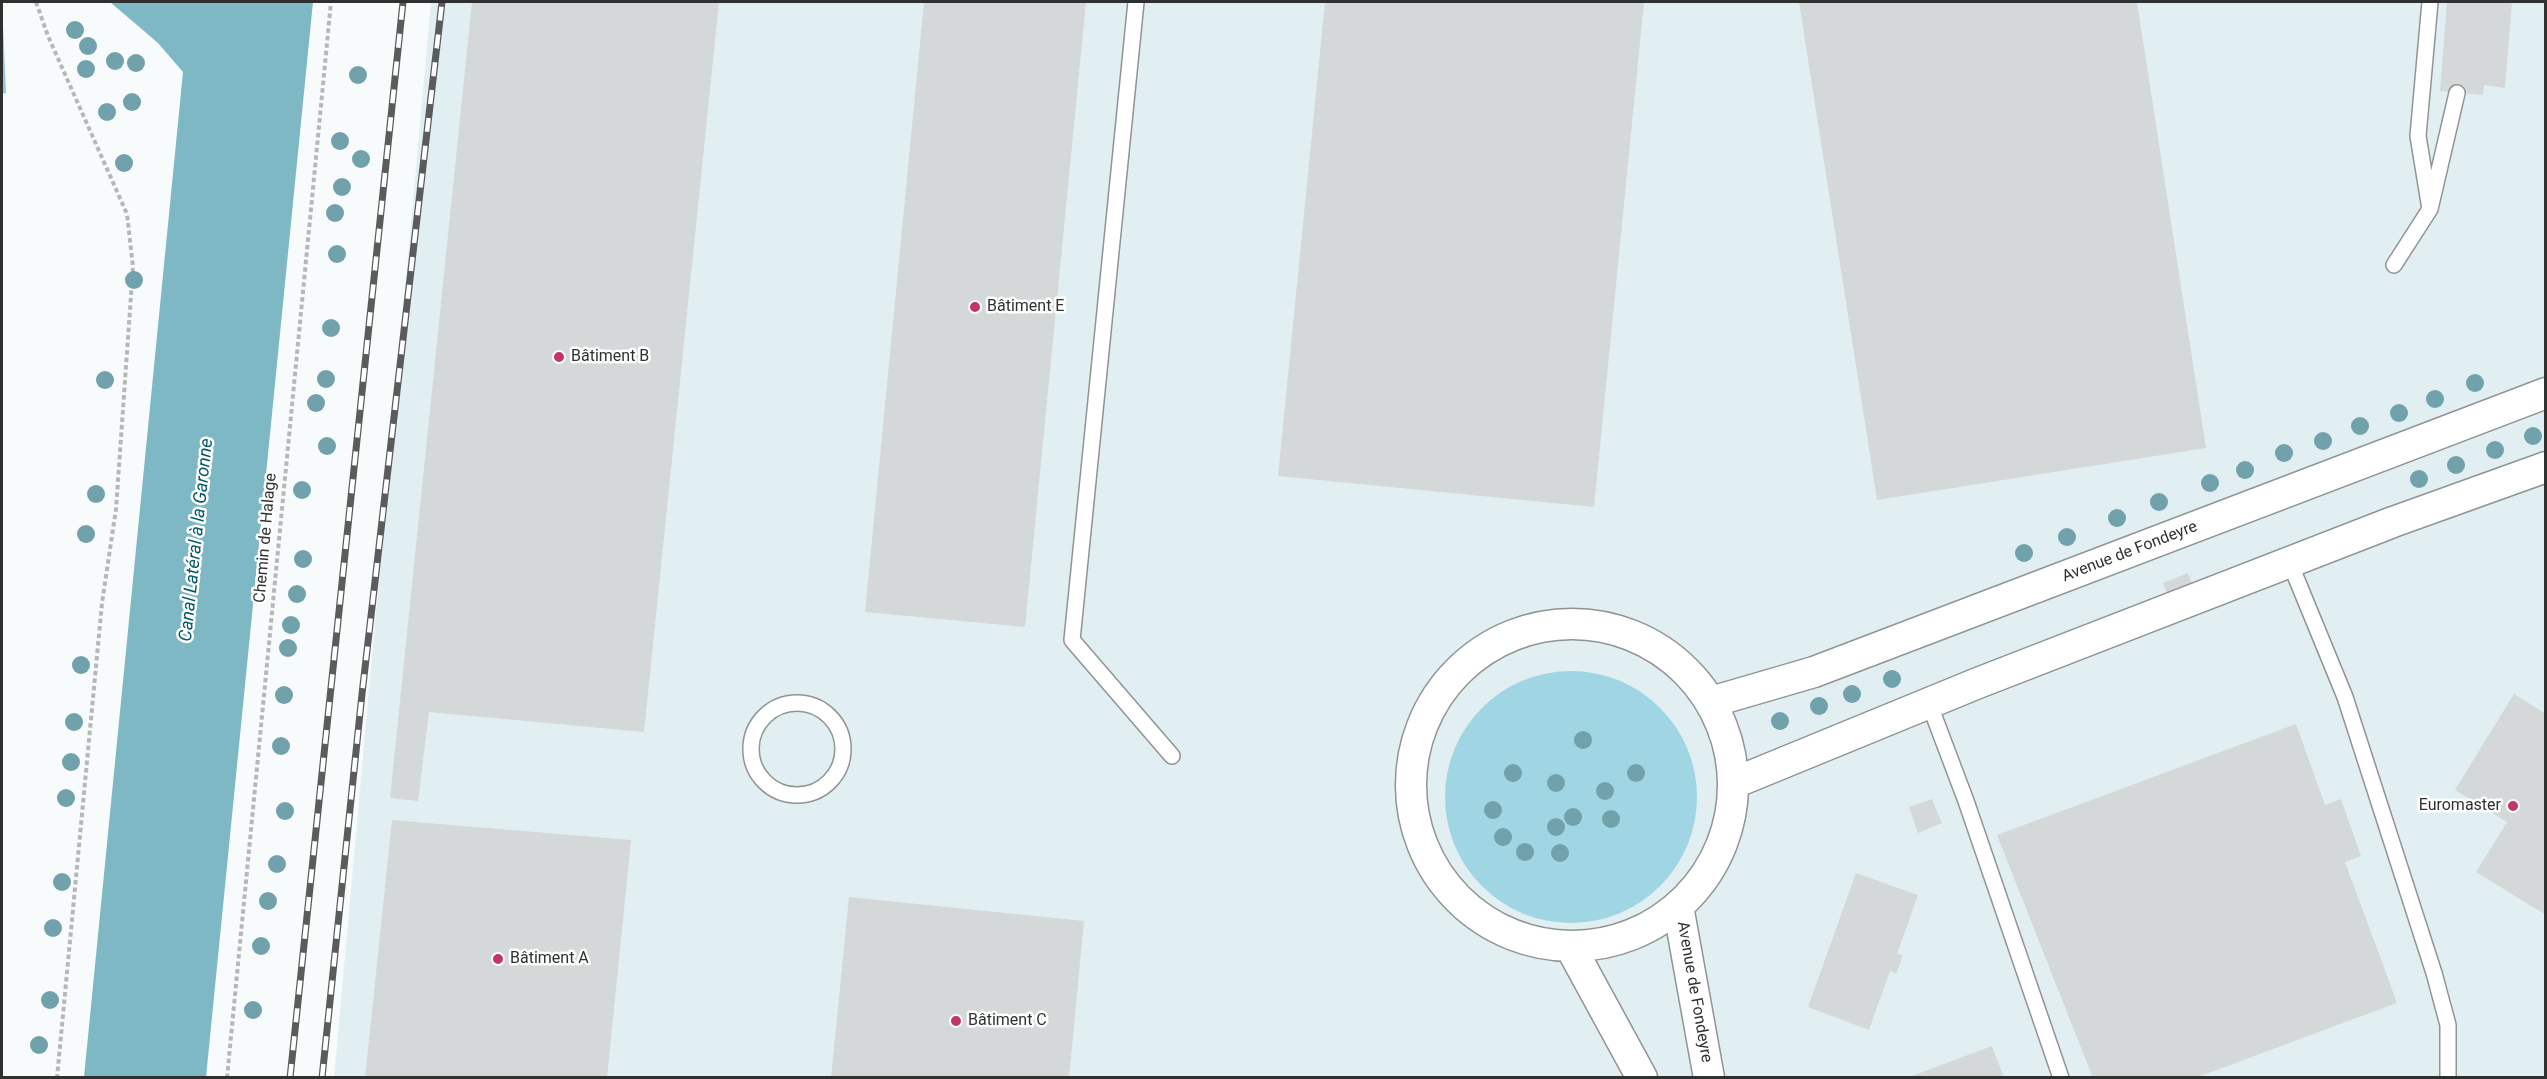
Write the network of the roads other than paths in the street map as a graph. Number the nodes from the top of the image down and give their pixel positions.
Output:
1 (1136, 2) edge
2 (2430, 2) edge
3 (2457, 93) dead end
4 (2430, 209) junction
5 (2394, 265) dead end
6 (2546, 393) edge
7 (2542, 470) edge
8 (2290, 563) junction
9 (1711, 702) junction
10 (1929, 703) junction
11 (1172, 756) dead end
12 (1734, 783) junction
13 (793, 795) joint
14 (1678, 906) junction
15 (1569, 946) junction
16 (1642, 1077) edge
17 (1709, 1077) edge
18 (2061, 1077) edge
19 (2448, 1077) edge

1 - 11 lane
2 - 4 lane
3 - 4 lane
4 - 5 lane
6 - 9 street, Avenue de Fondeyre
7 - 8 street
8 - 10 street
8 - 19 lane
9 - 12 street, Avenue de Fondeyre
9 - 15 street, Avenue de Fondeyre
10 - 12 street
10 - 18 lane
12 - 14 street, Avenue de Fondeyre
13 - 13 lane
14 - 15 street, Avenue de Fondeyre
14 - 17 street, Avenue de Fondeyre
15 - 16 street

